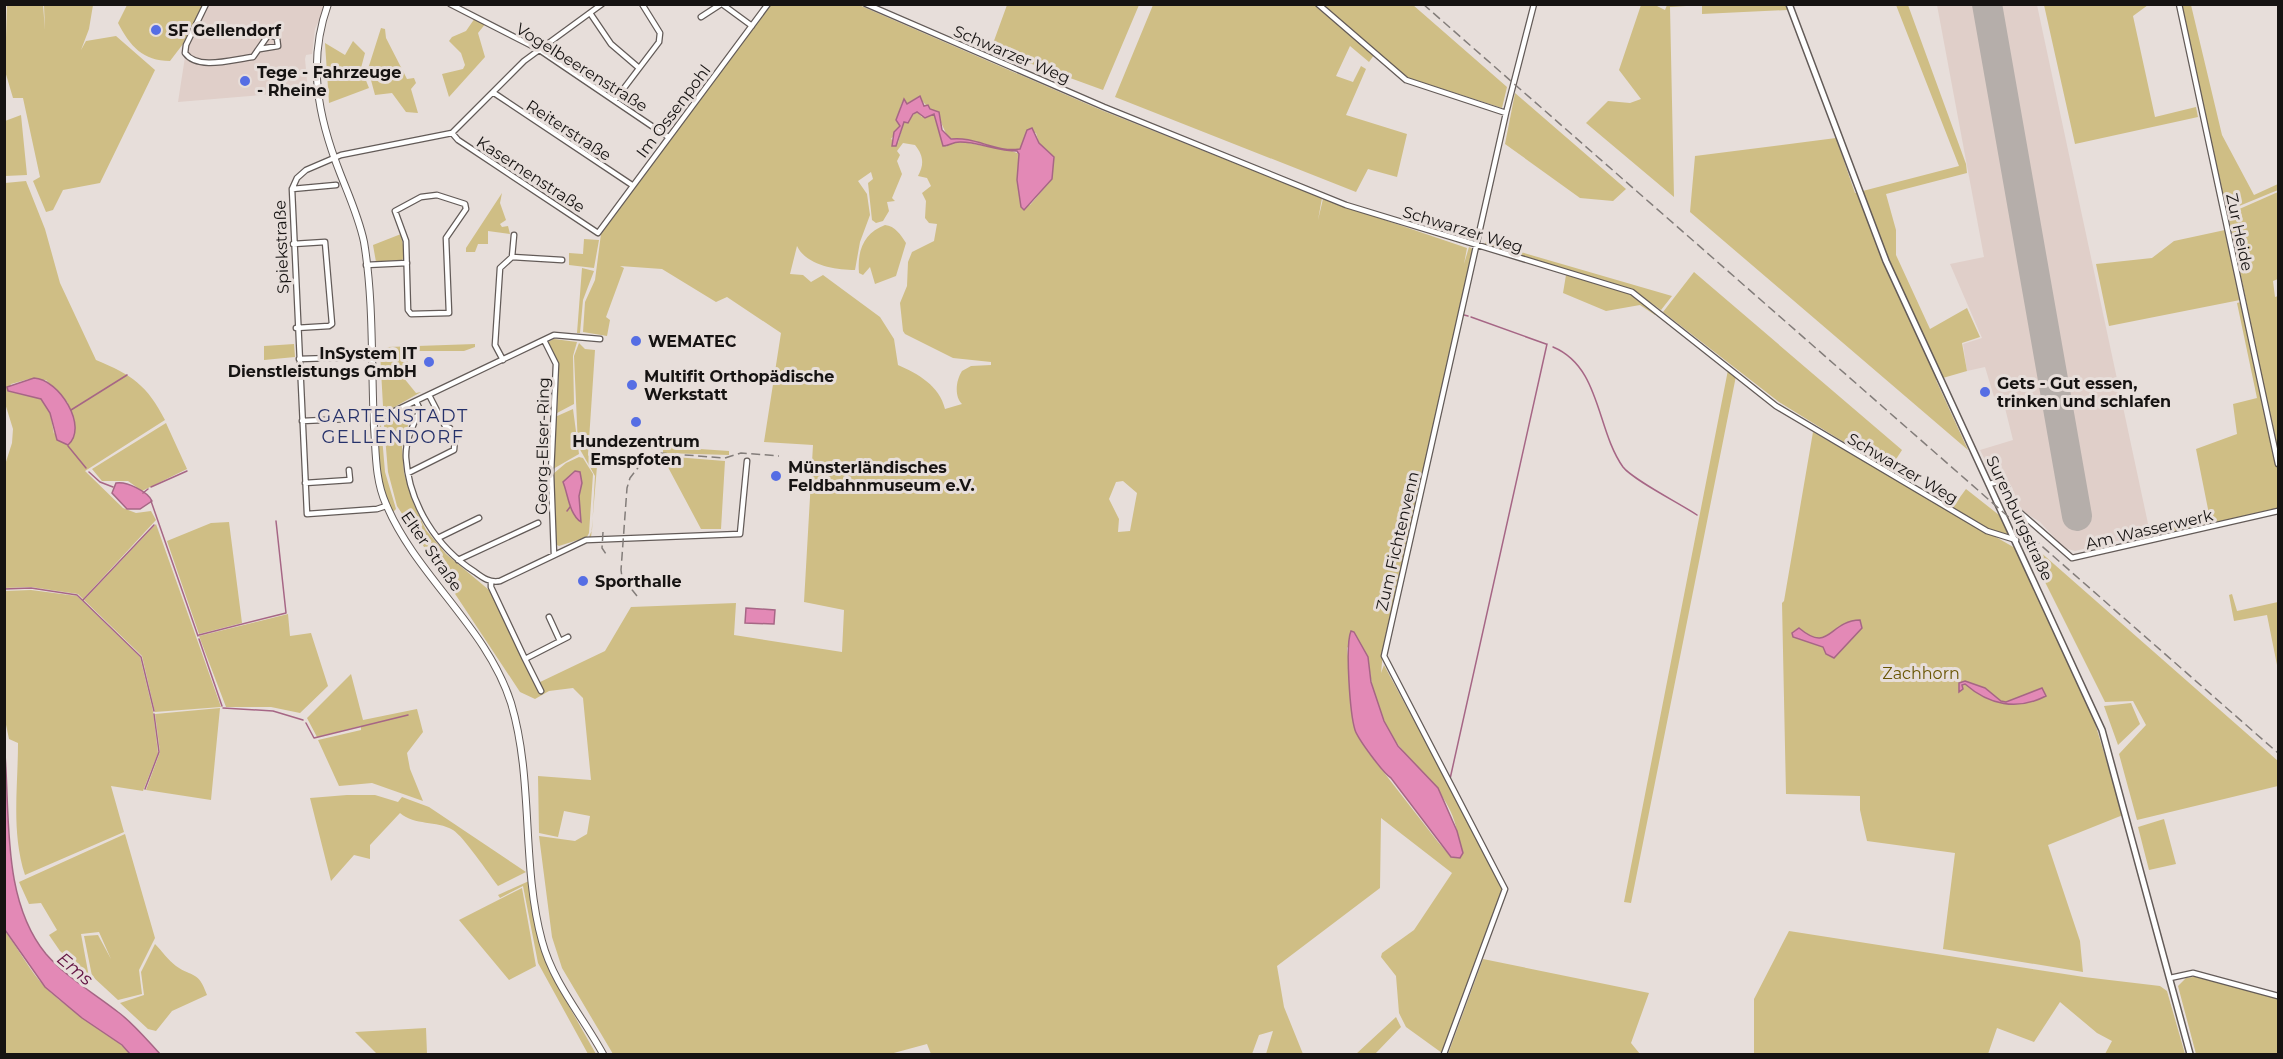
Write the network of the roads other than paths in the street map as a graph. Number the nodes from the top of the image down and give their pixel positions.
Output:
1 (206, 4) edge
2 (328, 4) edge
3 (450, 4) edge
4 (602, 4) edge
5 (642, 4) edge
6 (721, 4) edge
7 (768, 4) edge
8 (866, 4) edge
9 (1318, 4) edge
10 (1534, 4) edge
11 (1789, 4) edge
12 (2178, 4) edge
13 (590, 13) junction
14 (701, 17) dead end
15 (752, 26) junction
16 (260, 49) dead end
17 (538, 49) junction
18 (639, 68) junction
19 (494, 93) junction
20 (615, 100) junction
21 (1506, 113) junction
22 (452, 133) junction
23 (668, 137) junction
24 (334, 157) junction
25 (336, 185) dead end
26 (632, 186) junction
27 (292, 189) junction
28 (598, 232) joint
29 (514, 235) dead end
30 (293, 244) junction
31 (1477, 246) junction
32 (512, 257) junction
33 (562, 260) dead end
34 (407, 263) junction
35 (366, 265) junction
36 (296, 328) junction
37 (600, 339) dead end
38 (544, 340) junction
39 (365, 357) dead end
40 (299, 360) junction
41 (503, 360) junction
42 (429, 395) junction
43 (416, 401) junction
44 (374, 417) junction
45 (346, 419) dead end
46 (302, 421) junction
47 (747, 461) dead end
48 (2278, 465) edge
49 (349, 470) dead end
50 (408, 473) junction
51 (350, 480) junction
52 (305, 483) junction
53 (1989, 484) junction
54 (352, 488) dead end
55 (386, 506) junction
56 (2278, 511) edge
57 (479, 518) dead end
58 (538, 523) dead end
59 (438, 538) junction
60 (2016, 540) junction
61 (554, 555) junction
62 (458, 560) junction
63 (491, 582) junction
64 (549, 617) dead end
65 (568, 637) dead end
66 (560, 641) junction
67 (525, 658) junction
68 (541, 692) dead end
69 (2170, 978) junction
70 (2278, 996) edge
71 (603, 1054) edge
72 (1444, 1054) edge
73 (2190, 1054) edge

1 - 16 street
2 - 24 main road, Elter Straße
3 - 17 street, Vogelbeerenstraße
4 - 13 street
5 - 18 street
6 - 14 street
6 - 15 street
7 - 15 street, Im Ossenpohl
8 - 31 street, Schwarzer Weg
9 - 21 street
10 - 21 street, Zum Fichtenvenn
11 - 53 street, Surenburgstraße
12 - 48 street, Zur Heide
13 - 17 street
13 - 18 street
15 - 23 street, Im Ossenpohl
17 - 19 street
17 - 20 street, Vogelbeerenstraße
18 - 20 street
19 - 22 street
19 - 26 street, Reiterstraße
20 - 23 street, Vogelbeerenstraße
21 - 31 street, Zum Fichtenvenn
22 - 24 street, Spiekstraße
22 - 28 street, Kasernenstraße
23 - 26 street, Im Ossenpohl
24 - 27 street, Spiekstraße
24 - 35 main road, Elter Straße
25 - 27 street
26 - 28 street, Im Ossenpohl
27 - 30 street, Spiekstraße
29 - 32 street
30 - 36 street, Spiekstraße
30 - 36 street
31 - 60 street, Schwarzer Weg
31 - 72 street, Zum Fichtenvenn
32 - 33 street
32 - 41 street
34 - 34 street
34 - 35 street
35 - 44 main road, Elter Straße
36 - 40 street, Spiekstraße
37 - 38 street
38 - 41 street
38 - 61 street, Georg-Elser-Ring
39 - 40 street
40 - 46 street, Spiekstraße
41 - 42 street
42 - 43 street
42 - 50 street
43 - 44 street
43 - 50 street
44 - 55 main road, Elter Straße
45 - 46 street
46 - 52 street, Spiekstraße
47 - 61 street
49 - 51 street
50 - 59 street
51 - 52 street
51 - 54 street
52 - 55 street, Spiekstraße
53 - 56 street, Am Wasserwerk
53 - 60 street, Surenburgstraße
55 - 71 main road, Elter Straße
57 - 59 street
58 - 62 street, Georg-Elser-Ring
59 - 62 street
60 - 69 street, Surenburgstraße
61 - 63 street
62 - 63 street
63 - 67 street
64 - 66 street
65 - 66 street
66 - 67 street
67 - 68 street
69 - 70 street
69 - 73 street, Surenburgstraße

